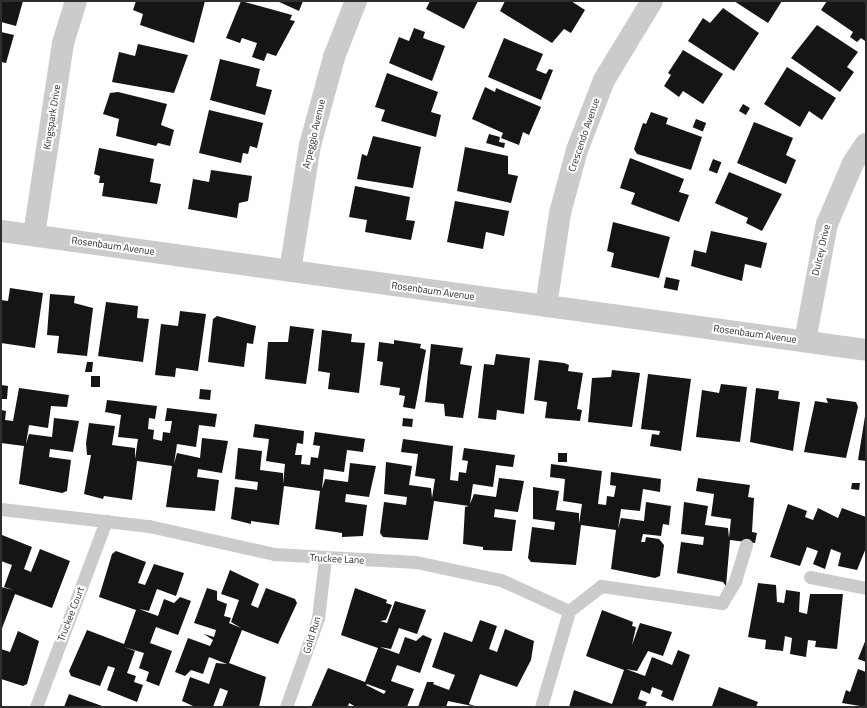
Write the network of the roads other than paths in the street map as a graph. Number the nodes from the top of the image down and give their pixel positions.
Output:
1 (76, 1) edge
2 (356, 1) edge
3 (652, 1) edge
4 (866, 144) edge
5 (1, 231) edge
6 (34, 235) junction
7 (290, 271) junction
8 (546, 306) junction
9 (805, 341) junction
10 (866, 350) edge
11 (1, 509) edge
12 (106, 521) junction
13 (746, 545) dead end
14 (325, 559) junction
15 (810, 577) dead end
16 (866, 588) edge
17 (569, 611) junction
18 (36, 707) edge
19 (286, 707) edge
20 (541, 707) edge

1 - 6 street, Kingspark Drive
2 - 7 street, Arpeggio Avenue
3 - 8 street, Crescendo Avenue
4 - 9 street, Dulcey Drive
5 - 6 street, Rosenbaum Avenue
6 - 7 street, Rosenbaum Avenue
7 - 8 street, Rosenbaum Avenue
8 - 9 street, Rosenbaum Avenue
9 - 10 street, Rosenbaum Avenue
11 - 12 lane, Truckee Lane
12 - 14 lane, Truckee Lane
12 - 18 lane, Truckee Court
13 - 17 lane
14 - 17 lane, Truckee Lane
14 - 19 lane, Gold Run
15 - 16 lane
17 - 20 lane

